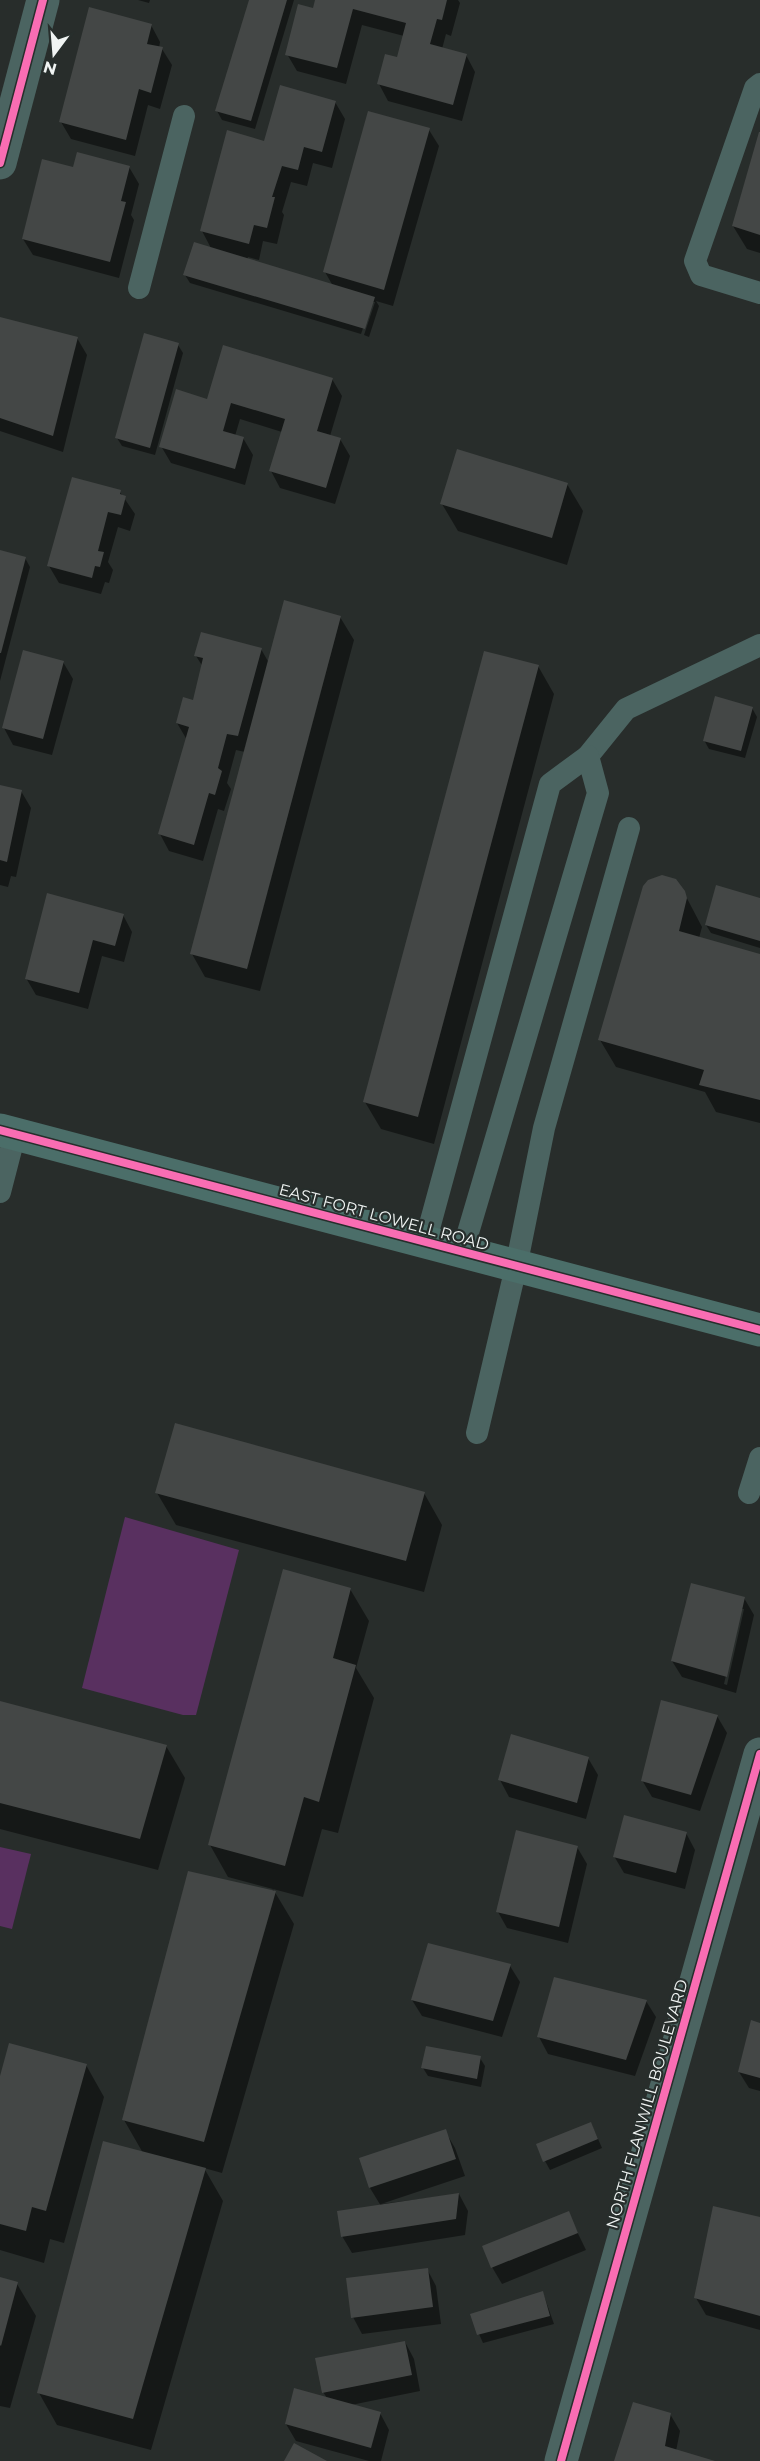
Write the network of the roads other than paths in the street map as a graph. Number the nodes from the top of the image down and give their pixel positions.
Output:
1 (43, 0) edge
2 (760, 84) edge
3 (184, 116) dead end
4 (0, 163) edge
5 (139, 288) dead end
6 (760, 293) edge
7 (760, 645) edge
8 (588, 756) junction
9 (629, 828) dead end
10 (8, 1132) edge
11 (0, 1192) edge
12 (425, 1243) junction
13 (462, 1253) junction
14 (516, 1267) junction
15 (760, 1330) edge
16 (477, 1433) dead end
17 (760, 1458) edge
18 (749, 1493) dead end
19 (760, 1754) edge
20 (561, 2461) edge

1 - 4 street
2 - 6 lane
3 - 5 lane
7 - 8 lane
8 - 12 lane
8 - 13 lane
9 - 14 lane
10 - 11 lane
10 - 12 main road, EAST FORT LOWELL ROAD
12 - 13 main road, EAST FORT LOWELL ROAD
13 - 14 main road, EAST FORT LOWELL ROAD
14 - 15 main road, EAST FORT LOWELL ROAD
14 - 16 lane
17 - 18 lane
19 - 20 street, NORTH FLANWILL BOULEVARD

